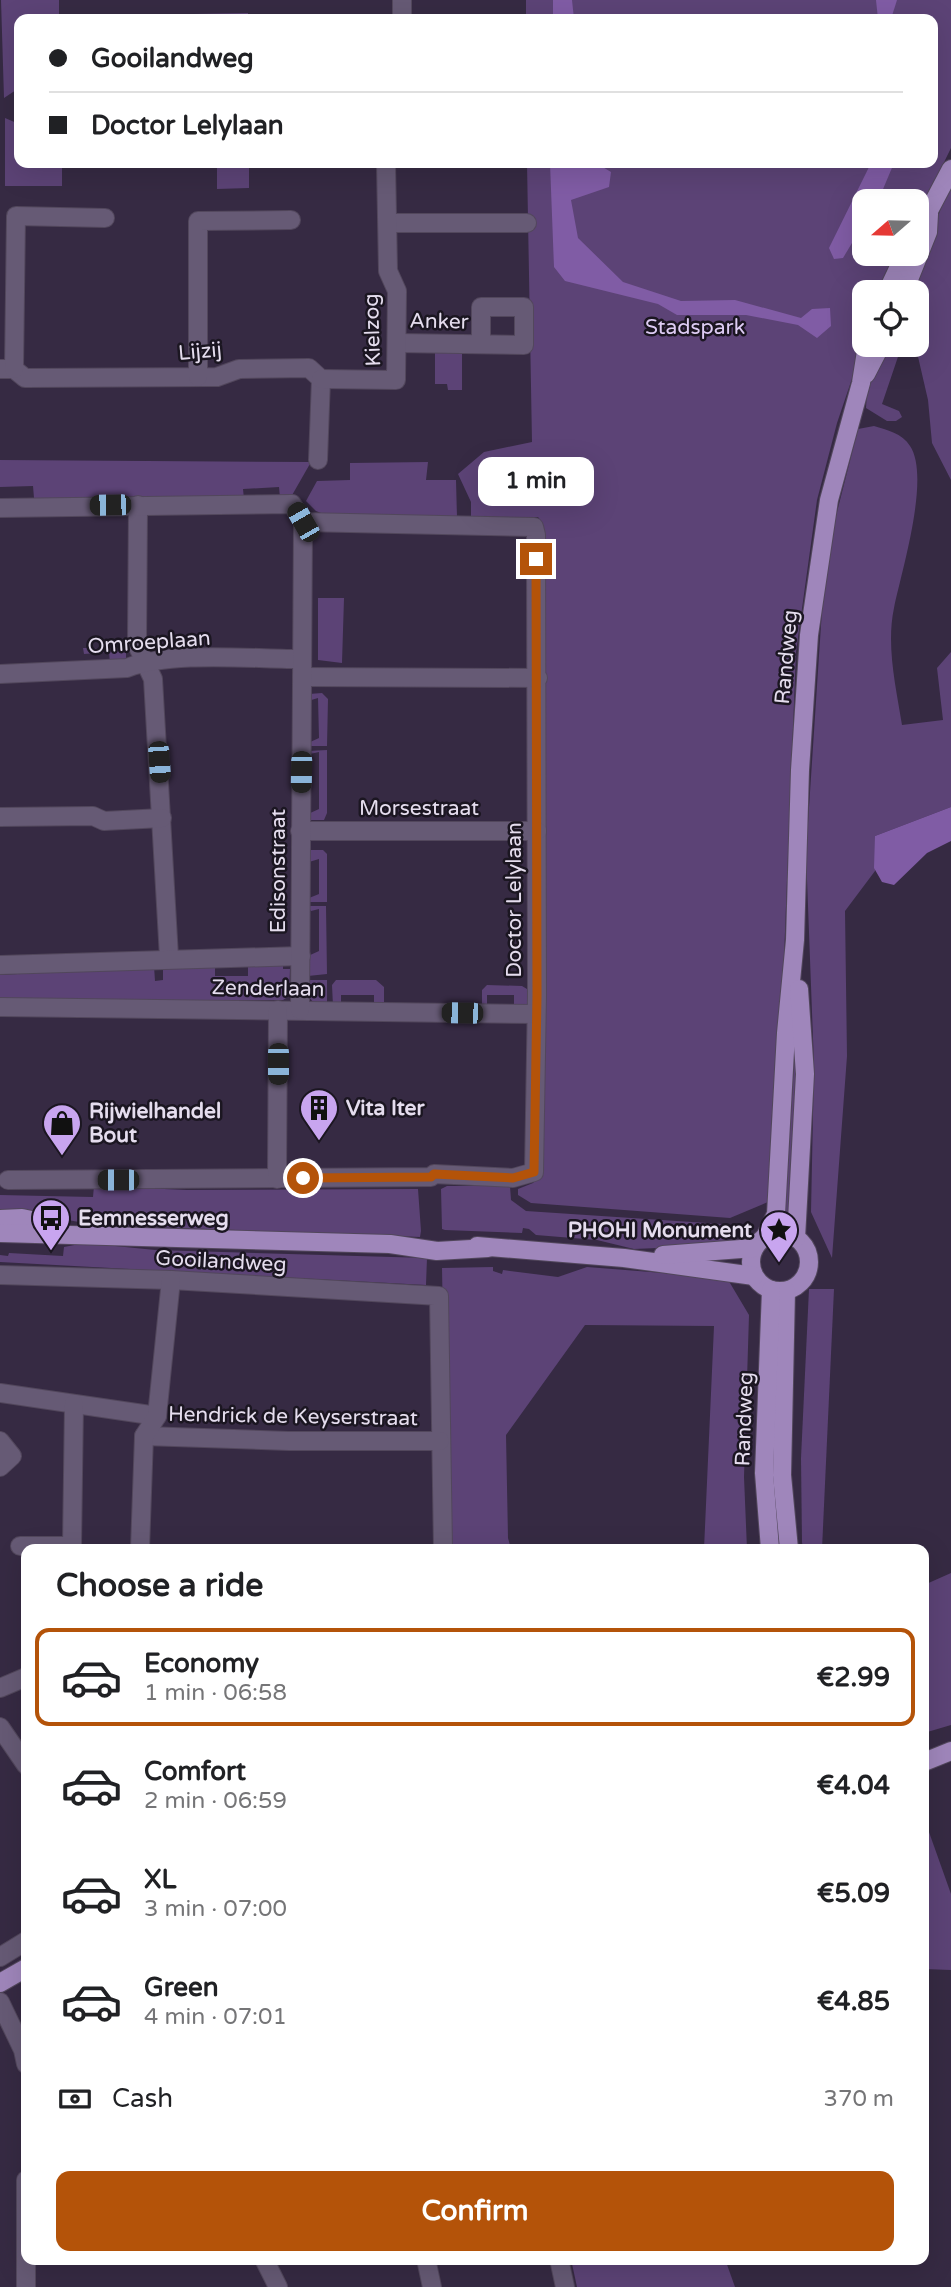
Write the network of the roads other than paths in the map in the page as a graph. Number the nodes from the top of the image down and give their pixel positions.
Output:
1 (386, 168) edge
2 (951, 169) edge
3 (929, 214) edge
4 (105, 218) dead end
5 (291, 220) dead end
6 (388, 223) junction
7 (527, 223) dead end
8 (397, 343) junction
9 (481, 344) dead end
10 (865, 357) edge
11 (875, 357) edge
12 (7, 369) edge
13 (198, 377) junction
14 (321, 379) junction
15 (861, 383) junction
16 (318, 460) dead end
17 (138, 505) junction
18 (0, 508) edge
19 (303, 522) junction
20 (144, 661) junction
21 (302, 668) junction
22 (0, 674) edge
23 (538, 678) junction
24 (0, 817) edge
25 (162, 817) junction
26 (300, 831) junction
27 (537, 831) junction
28 (795, 940) junction
29 (301, 956) junction
30 (169, 957) junction
31 (0, 965) edge
32 (0, 1007) edge
33 (278, 1010) junction
34 (300, 1010) junction
35 (536, 1014) junction
36 (277, 1179) junction
37 (8, 1180) dead end
38 (0, 1219) edge
39 (0, 1233) edge
40 (93, 1233) junction
41 (796, 1238) junction
42 (759, 1243) junction
43 (624, 1258) junction
44 (0, 1275) edge
45 (754, 1276) junction
46 (171, 1280) junction
47 (779, 1290) junction
48 (0, 1393) edge
49 (74, 1404) junction
50 (157, 1416) junction
51 (144, 1436) junction
52 (0, 1441) edge
53 (440, 1441) junction
54 (0, 1467) edge
55 (72, 1544) edge
56 (140, 1544) edge
57 (443, 1544) edge
58 (770, 1544) edge
59 (789, 1544) edge
60 (21, 1678) edge
61 (0, 1688) edge
62 (0, 1727) edge
63 (951, 1751) edge
64 (21, 1758) edge
65 (929, 1760) edge
66 (21, 1944) edge
67 (0, 1957) edge
68 (21, 1971) edge
69 (0, 1983) edge
70 (0, 2001) edge
71 (21, 2046) edge
72 (26, 2265) edge
73 (267, 2265) edge
74 (427, 2265) edge
75 (560, 2265) edge
76 (26, 2287) edge
77 (278, 2287) edge
78 (432, 2287) edge
79 (565, 2287) edge

1 - 6 street, Kielzog
2 - 3 main road
4 - 12 street
5 - 13 street
6 - 7 street
6 - 8 street, Kielzog
8 - 9 street, Anker
8 - 14 street, Kielzog
10 - 15 main road, Randweg
11 - 15 main road, Randweg
12 - 13 street, Lijzij
13 - 14 street, Lijzij
14 - 16 street
15 - 28 main road, Randweg
17 - 18 street
17 - 19 street
17 - 20 street
19 - 21 street, Edisonstraat
19 - 23 street, Doctor Lelylaan
20 - 21 street, Omroeplaan
20 - 22 street, Omroeplaan
20 - 25 street
21 - 23 street, Omroeplaan
21 - 26 street, Edisonstraat
23 - 27 street, Doctor Lelylaan
24 - 25 street
25 - 30 street
26 - 27 street, Morsestraat
26 - 29 street, Edisonstraat
27 - 35 street, Doctor Lelylaan
28 - 41 main road, Randweg
28 - 42 main road, Randweg
29 - 30 street, Zenderlaan
29 - 34 street, Edisonstraat
30 - 31 street, Zenderlaan
32 - 33 street, Zenderlaan
33 - 34 street, Zenderlaan
33 - 36 street
34 - 35 street, Zenderlaan
35 - 36 street, Doctor Lelylaan
36 - 37 street
38 - 40 main road, Gooilandweg
39 - 40 main road, Gooilandweg
40 - 43 main road, Gooilandweg
41 - 42 main road
41 - 47 main road
42 - 43 main road, Gooilandweg
42 - 45 main road
43 - 45 main road, Gooilandweg
44 - 46 street, Gooilandweg
45 - 47 main road
46 - 50 street
46 - 53 street, Gooilandweg
47 - 58 main road, Randweg
47 - 59 main road, Randweg
48 - 49 street
49 - 50 street
49 - 55 street
50 - 51 street
51 - 53 street, Hendrick de Keyserstraat
51 - 56 street
52 - 54 street
53 - 57 street
60 - 61 street
62 - 64 street
63 - 65 main road
66 - 67 street
68 - 69 main road
70 - 71 street
72 - 76 street
73 - 77 street
74 - 78 street
75 - 79 street

